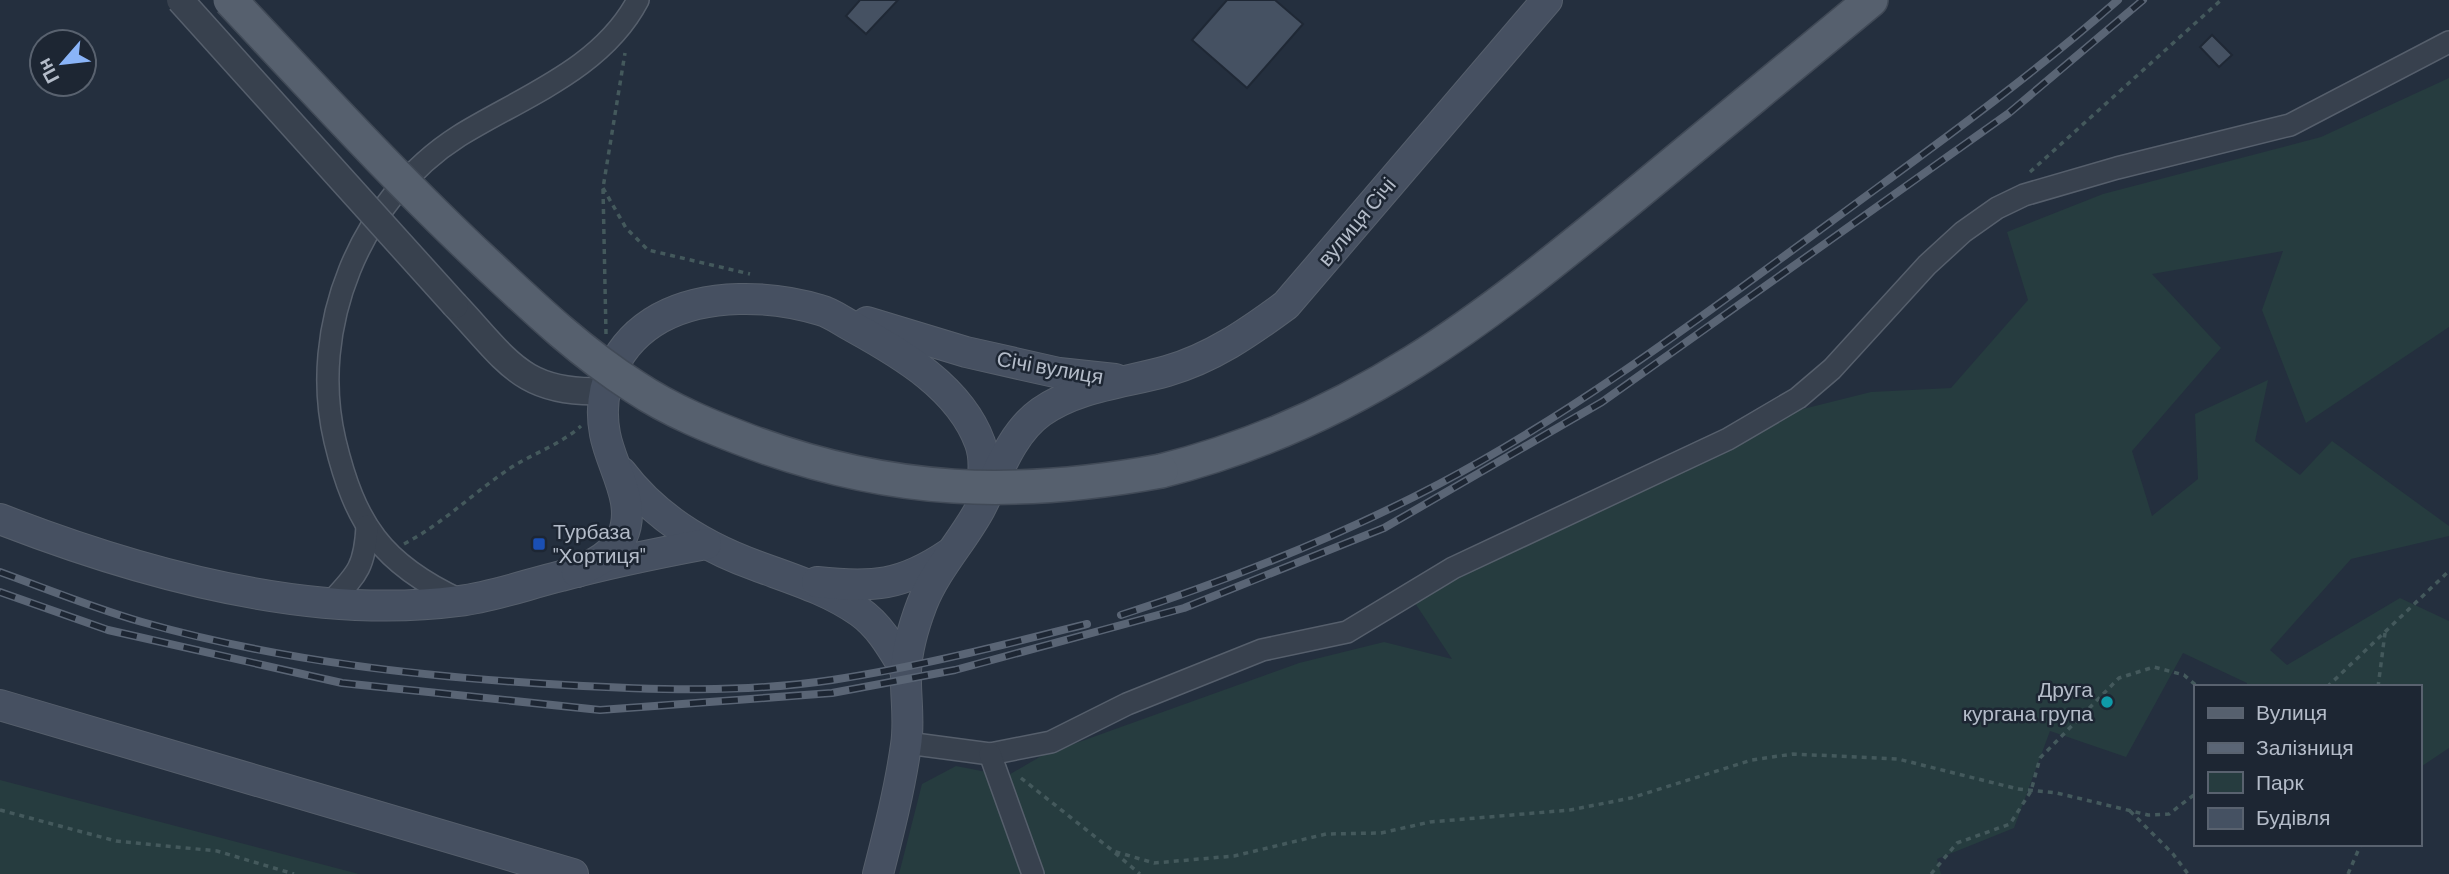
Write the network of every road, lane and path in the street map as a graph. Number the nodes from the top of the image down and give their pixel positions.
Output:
1 (180, 0) edge
2 (230, 0) edge
3 (638, 0) edge
4 (1547, 0) edge
5 (1871, 0) edge
6 (2221, 0) edge
7 (2449, 42) edge
8 (625, 52) dead end
9 (2025, 176) dead end
10 (603, 188) junction
11 (760, 275) dead end
12 (822, 310) junction
13 (606, 335) dead end
14 (1122, 380) junction
15 (603, 400) junction
16 (615, 465) junction
17 (979, 509) junction
18 (0, 519) edge
19 (367, 526) junction
20 (706, 544) junction
21 (387, 553) junction
22 (949, 554) junction
23 (2449, 571) edge
24 (577, 572) junction
25 (794, 579) junction
26 (462, 601) junction
27 (328, 605) junction
28 (2385, 631) junction
29 (906, 671) junction
30 (2196, 685) edge
31 (2329, 685) edge
32 (2378, 685) edge
33 (0, 705) edge
34 (906, 743) junction
35 (990, 754) junction
36 (2031, 791) junction
37 (2194, 795) edge
38 (0, 810) edge
39 (2128, 810) junction
40 (889, 832) junction
41 (2360, 846) edge
42 (1113, 851) junction
43 (294, 874) edge
44 (573, 874) edge
45 (868, 874) edge
46 (878, 874) edge
47 (1033, 874) edge
48 (1140, 874) edge
49 (1931, 874) edge
50 (2188, 874) edge
51 (2348, 874) edge

1 - 15 street, bridge
2 - 5 main road, bridge
3 - 19 street
4 - 14 main road, вулиця Січі
6 - 9 path
7 - 35 street
8 - 10 path
10 - 11 path
10 - 13 path
12 - 14 main road, Січі вулиця
12 - 15 main road
12 - 17 main road
14 - 17 main road, Січі вулиця
15 - 16 main road
15 - 21 path
16 - 20 main road
16 - 24 main road
17 - 22 main road, Січі вулиця
18 - 27 main road
19 - 21 street
19 - 27 street
20 - 24 main road
20 - 25 main road
21 - 26 street
22 - 25 main road
22 - 29 main road
23 - 28 path
24 - 26 main road
25 - 29 main road
26 - 27 main road
28 - 31 path
28 - 32 path
29 - 34 main road
30 - 36 path
33 - 44 main road
34 - 35 street
34 - 40 main road
35 - 42 path
35 - 47 street
36 - 39 path
36 - 42 path
36 - 49 path
37 - 39 path
38 - 43 path
39 - 50 path
40 - 45 main road
40 - 46 main road
41 - 51 path
42 - 48 path

